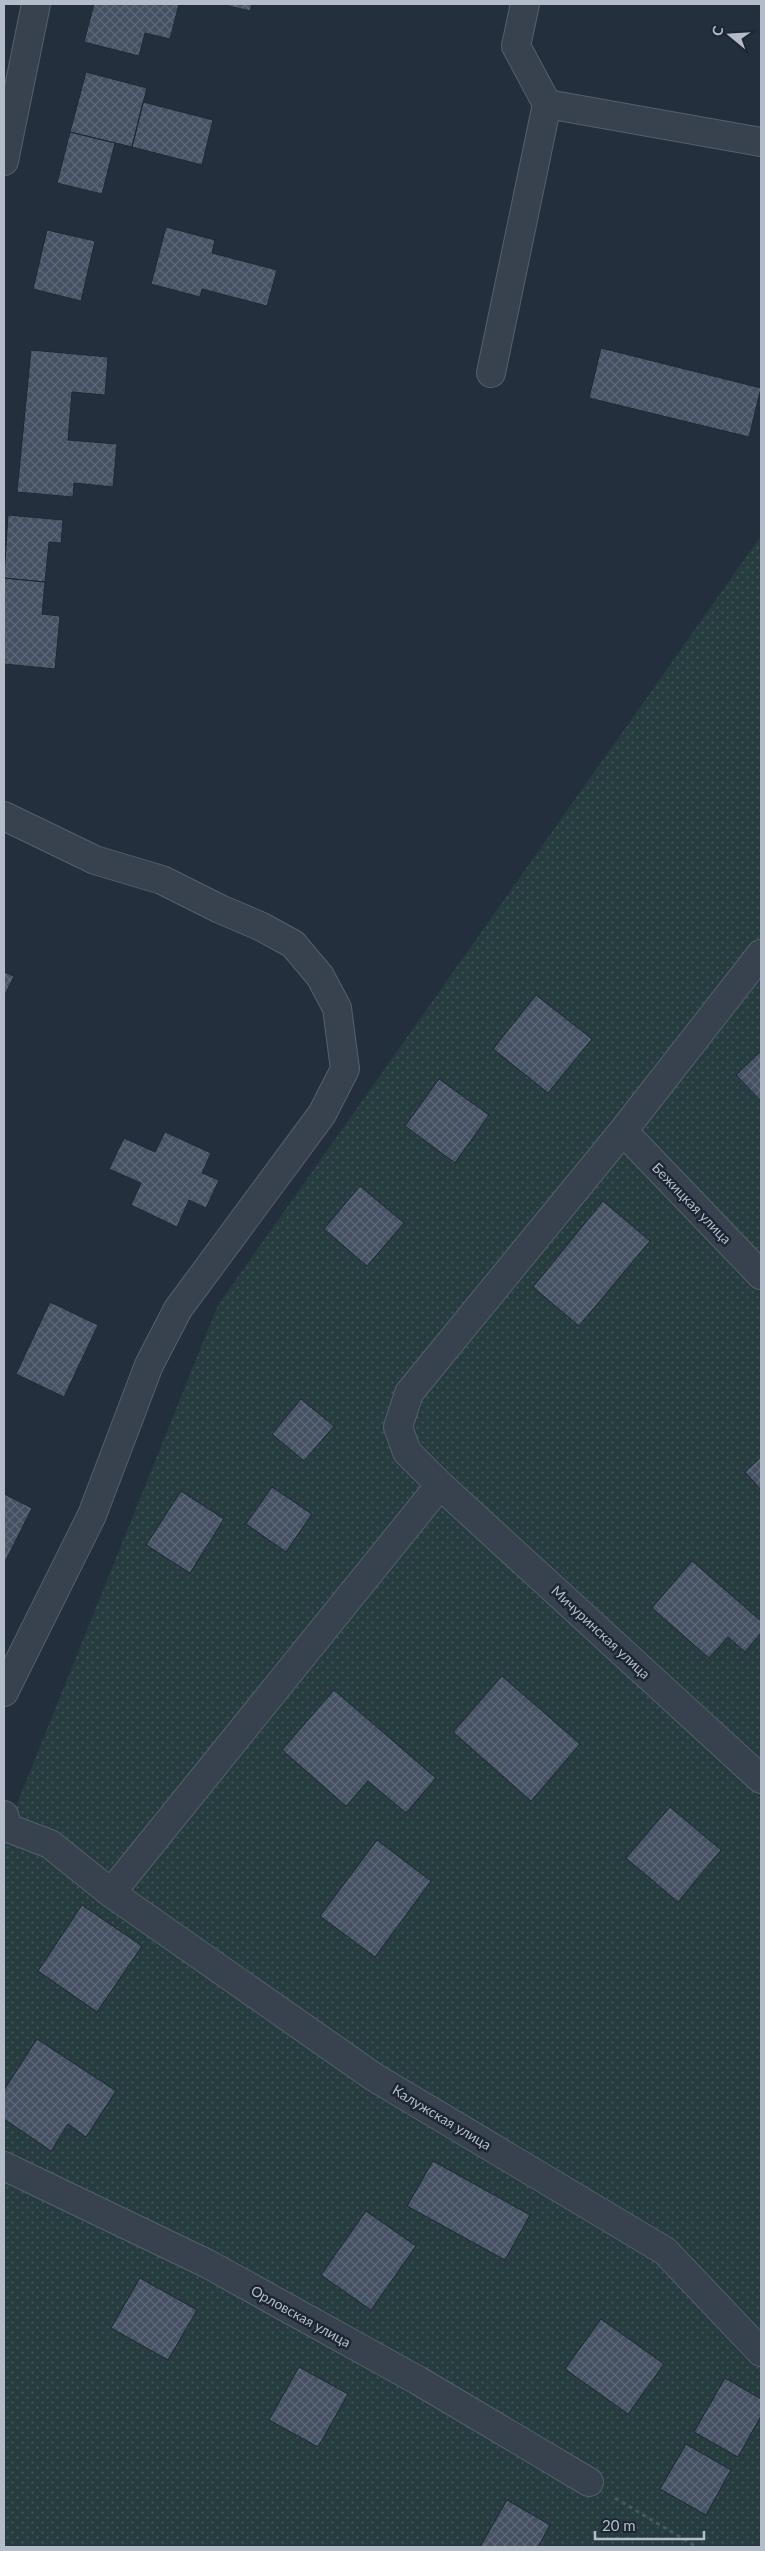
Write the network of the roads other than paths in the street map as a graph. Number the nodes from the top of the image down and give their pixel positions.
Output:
1 (36, 4) edge
2 (525, 4) edge
3 (547, 104) junction
4 (761, 142) edge
5 (4, 161) edge
6 (491, 373) dead end
7 (4, 816) edge
8 (761, 954) edge
9 (623, 1131) junction
10 (761, 1275) edge
11 (440, 1485) junction
12 (4, 1692) edge
13 (761, 1779) edge
14 (5, 1826) edge
15 (111, 1893) junction
16 (4, 2166) edge
17 (761, 2352) edge
18 (589, 2482) road end

1 - 5 street
2 - 3 street
3 - 4 street
3 - 6 street
7 - 12 street
8 - 9 street, Мичуринская улица
9 - 10 street, Бежицкая улица
9 - 11 street, Мичуринская улица
11 - 13 street, Мичуринская улица
11 - 15 street
14 - 15 street, Калужская улица
15 - 17 street, Калужская улица
16 - 18 street, Орловская улица

